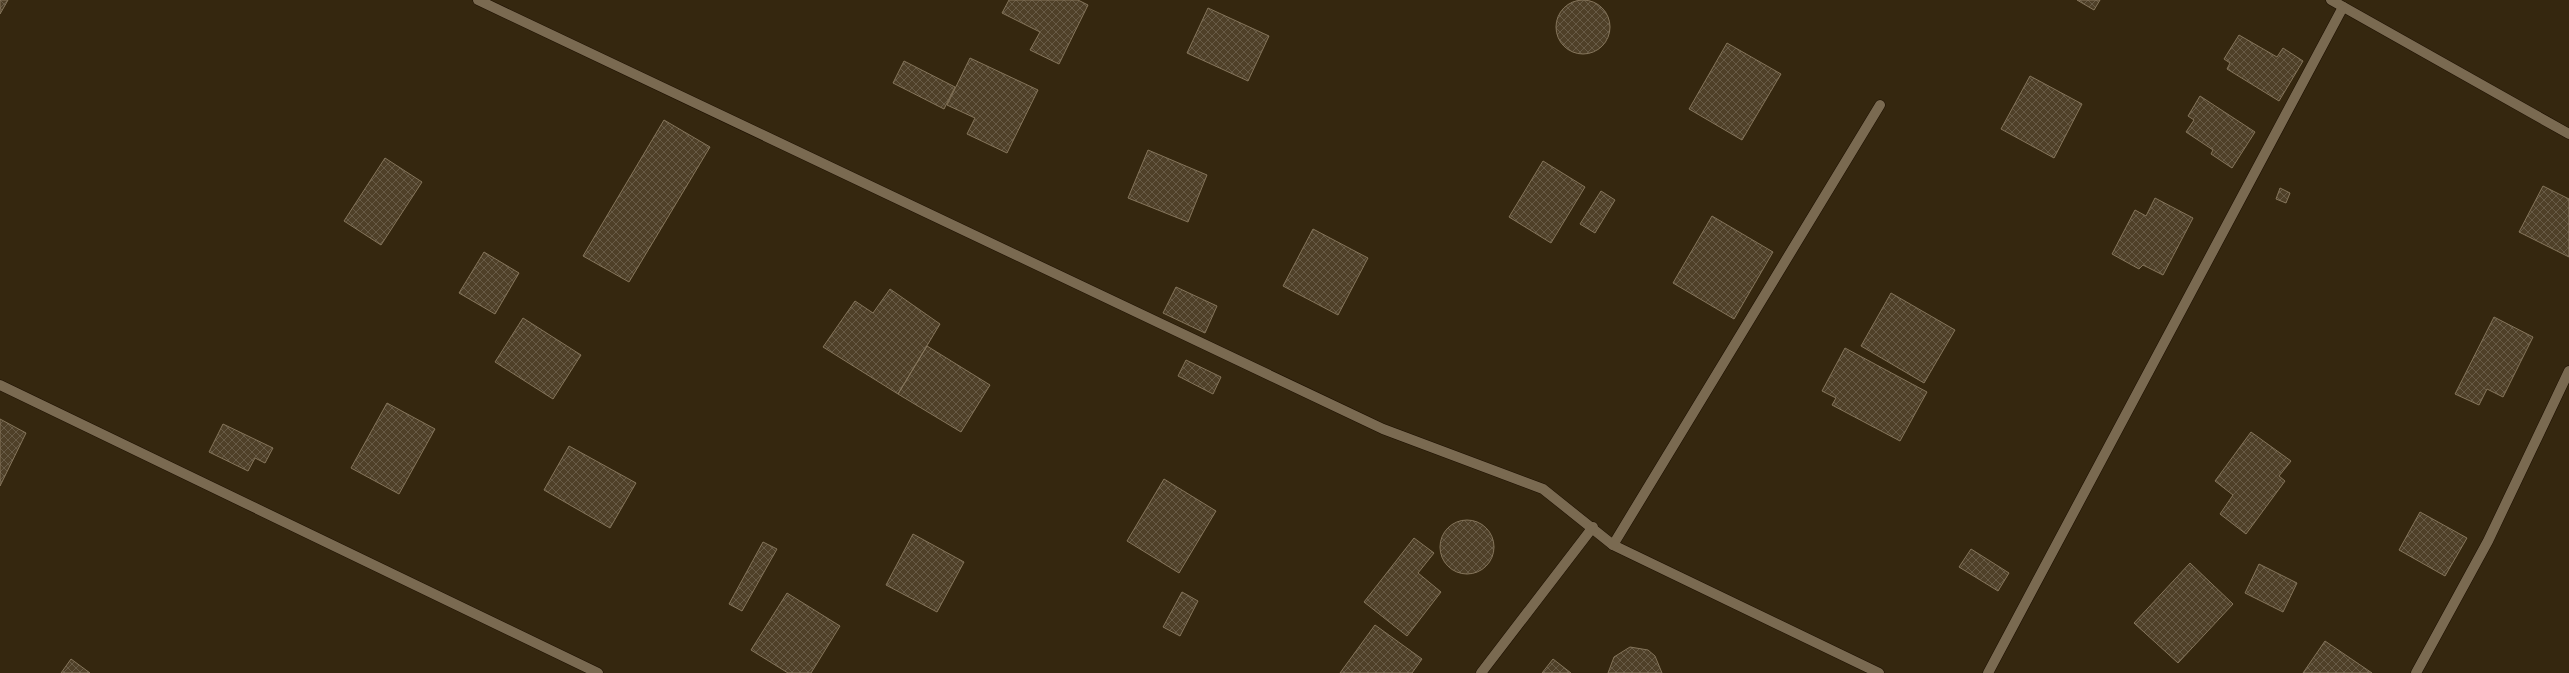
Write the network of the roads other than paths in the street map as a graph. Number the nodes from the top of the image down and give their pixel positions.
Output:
1 (478, 0) edge
2 (2331, 0) edge
3 (2345, 4) edge
4 (1880, 105) dead end
5 (2569, 134) edge
6 (2569, 371) edge
7 (0, 385) edge
8 (1593, 527) junction
9 (1613, 545) junction
10 (598, 673) edge
11 (1481, 673) edge
12 (1879, 673) edge
13 (1988, 673) edge
14 (2416, 673) edge

1 - 8 street
2 - 3 street
3 - 5 street
3 - 13 street
4 - 9 street
6 - 14 street
7 - 10 street
8 - 9 street
8 - 11 street
9 - 12 street

